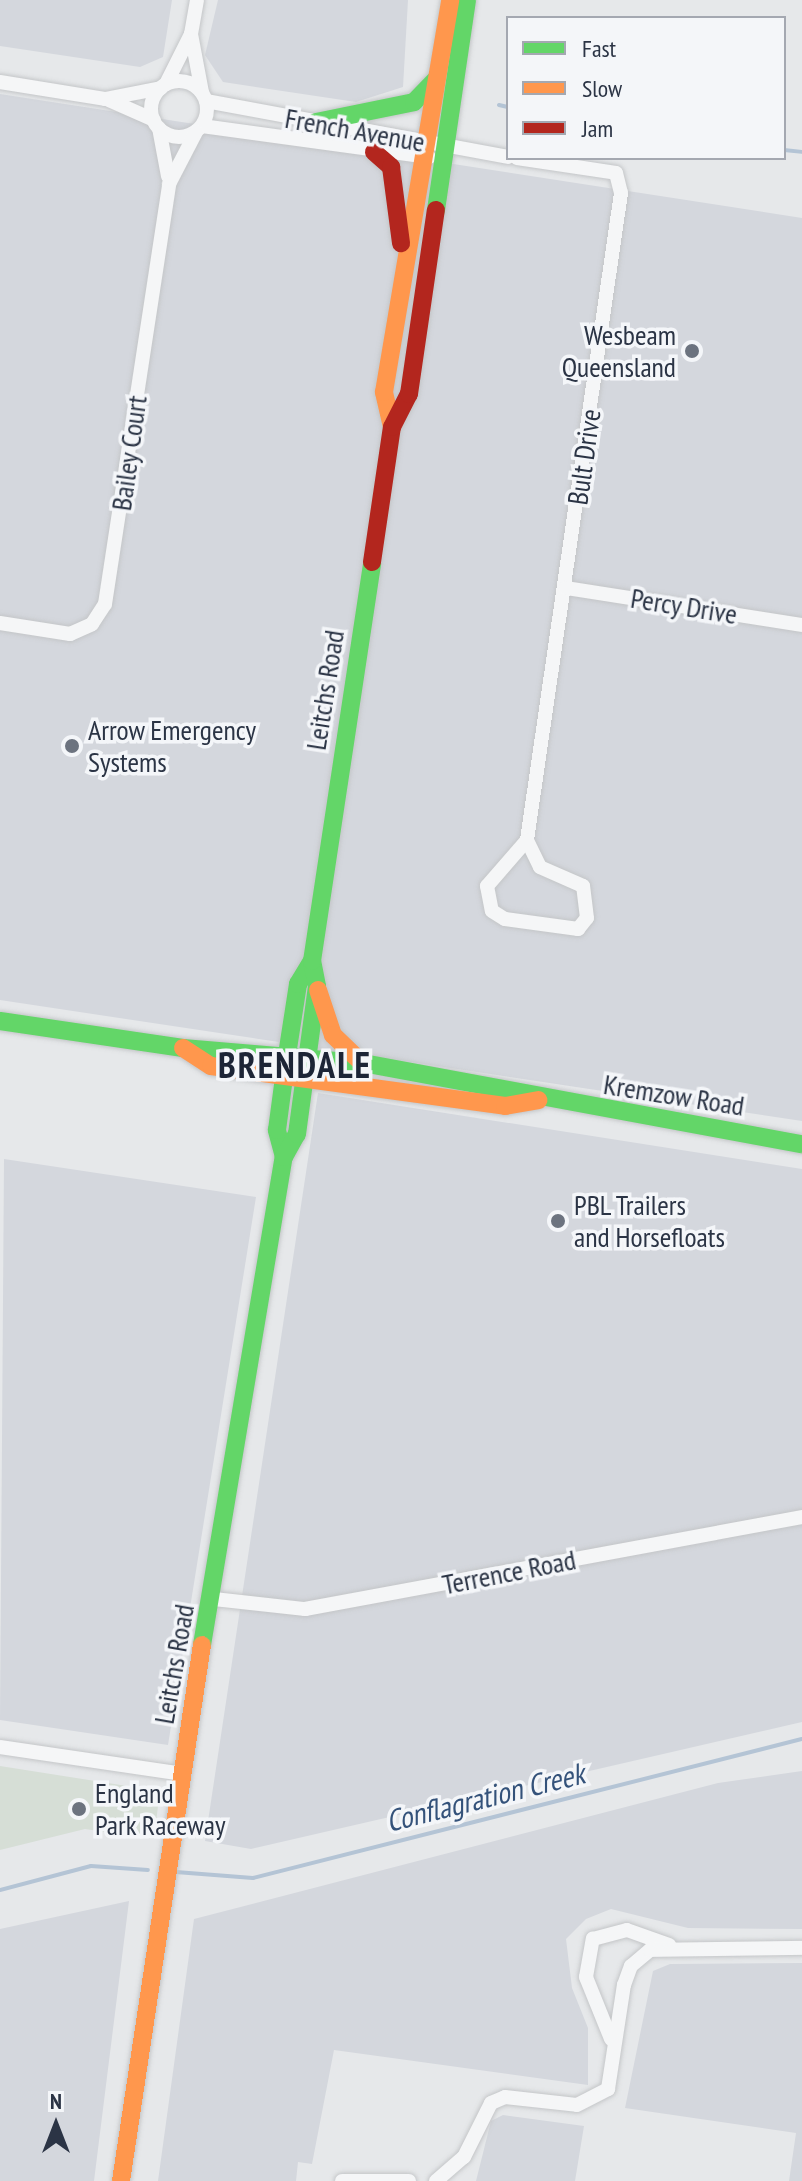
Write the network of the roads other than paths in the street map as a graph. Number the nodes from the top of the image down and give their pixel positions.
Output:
1 (197, 0) edge
2 (450, 0) edge
3 (467, 0) edge
4 (191, 34) junction
5 (437, 78) junction
6 (0, 82) edge
7 (164, 86) junction
8 (204, 97) junction
9 (105, 99) junction
10 (316, 122) junction
11 (156, 124) junction
12 (199, 129) junction
13 (427, 139) junction
14 (447, 149) junction
15 (374, 152) junction
16 (506, 157) edge
17 (424, 158) junction
18 (530, 160) edge
19 (169, 184) junction
20 (398, 315) junction
21 (392, 427) junction
22 (566, 588) junction
23 (0, 623) edge
24 (802, 625) edge
25 (527, 840) junction
26 (312, 961) junction
27 (317, 986) junction
28 (1, 1026) edge
29 (183, 1048) junction
30 (287, 1055) junction
31 (307, 1057) junction
32 (363, 1063) junction
33 (284, 1075) junction
34 (305, 1077) junction
35 (538, 1100) junction
36 (802, 1144) edge
37 (284, 1157) junction
38 (802, 1517) edge
39 (214, 1599) junction
40 (0, 1747) edge
41 (183, 1774) junction
42 (676, 1947) junction
43 (802, 1948) edge
44 (586, 1977) junction
45 (624, 1985) junction
46 (613, 2051) junction
47 (121, 2181) edge
48 (342, 2181) edge
49 (409, 2181) edge
50 (436, 2181) edge

1 - 4 street
2 - 5 street, Leitchs Road
3 - 14 street, Leitchs Road
4 - 7 street
4 - 8 street
5 - 10 street
5 - 13 street, Leitchs Road
6 - 9 street
7 - 8 street
7 - 9 street
7 - 11 street
8 - 10 street, French Avenue
8 - 12 street
9 - 11 street
10 - 13 street, French Avenue
11 - 12 street
11 - 19 street, Bailey Court
12 - 15 street, French Avenue
12 - 19 street, Bailey Court
13 - 14 street, French Avenue
13 - 17 street, Leitchs Road
14 - 16 street
14 - 17 street, French Avenue
14 - 21 street, Leitchs Road
15 - 17 street, French Avenue
15 - 20 street
17 - 20 street, Leitchs Road
18 - 22 street, Bult Drive
19 - 23 street, Bailey Court
20 - 21 street, Leitchs Road
21 - 26 street, Leitchs Road
22 - 24 street, Percy Drive
22 - 25 street, Bult Drive
25 - 25 street
26 - 27 street, Leitchs Road
26 - 30 street, Leitchs Road
27 - 31 street, Leitchs Road
27 - 32 street
28 - 29 street, Kremzow Road
29 - 30 street, Kremzow Road
29 - 33 street, Kremzow Road
30 - 31 street, Kremzow Road
30 - 33 street, Leitchs Road
31 - 32 street, Kremzow Road
31 - 34 street, Leitchs Road
32 - 35 street, Kremzow Road
33 - 34 street, Kremzow Road
33 - 37 street, Leitchs Road
34 - 35 street, Kremzow Road
34 - 37 street, Leitchs Road
35 - 36 street, Kremzow Road
37 - 39 street, Leitchs Road
38 - 39 street, Terrence Road
39 - 41 street, Leitchs Road
40 - 41 street
41 - 47 street, Leitchs Road
42 - 43 street
42 - 44 street
42 - 45 street
44 - 45 street
44 - 46 street
45 - 46 street
46 - 50 street
48 - 49 street

